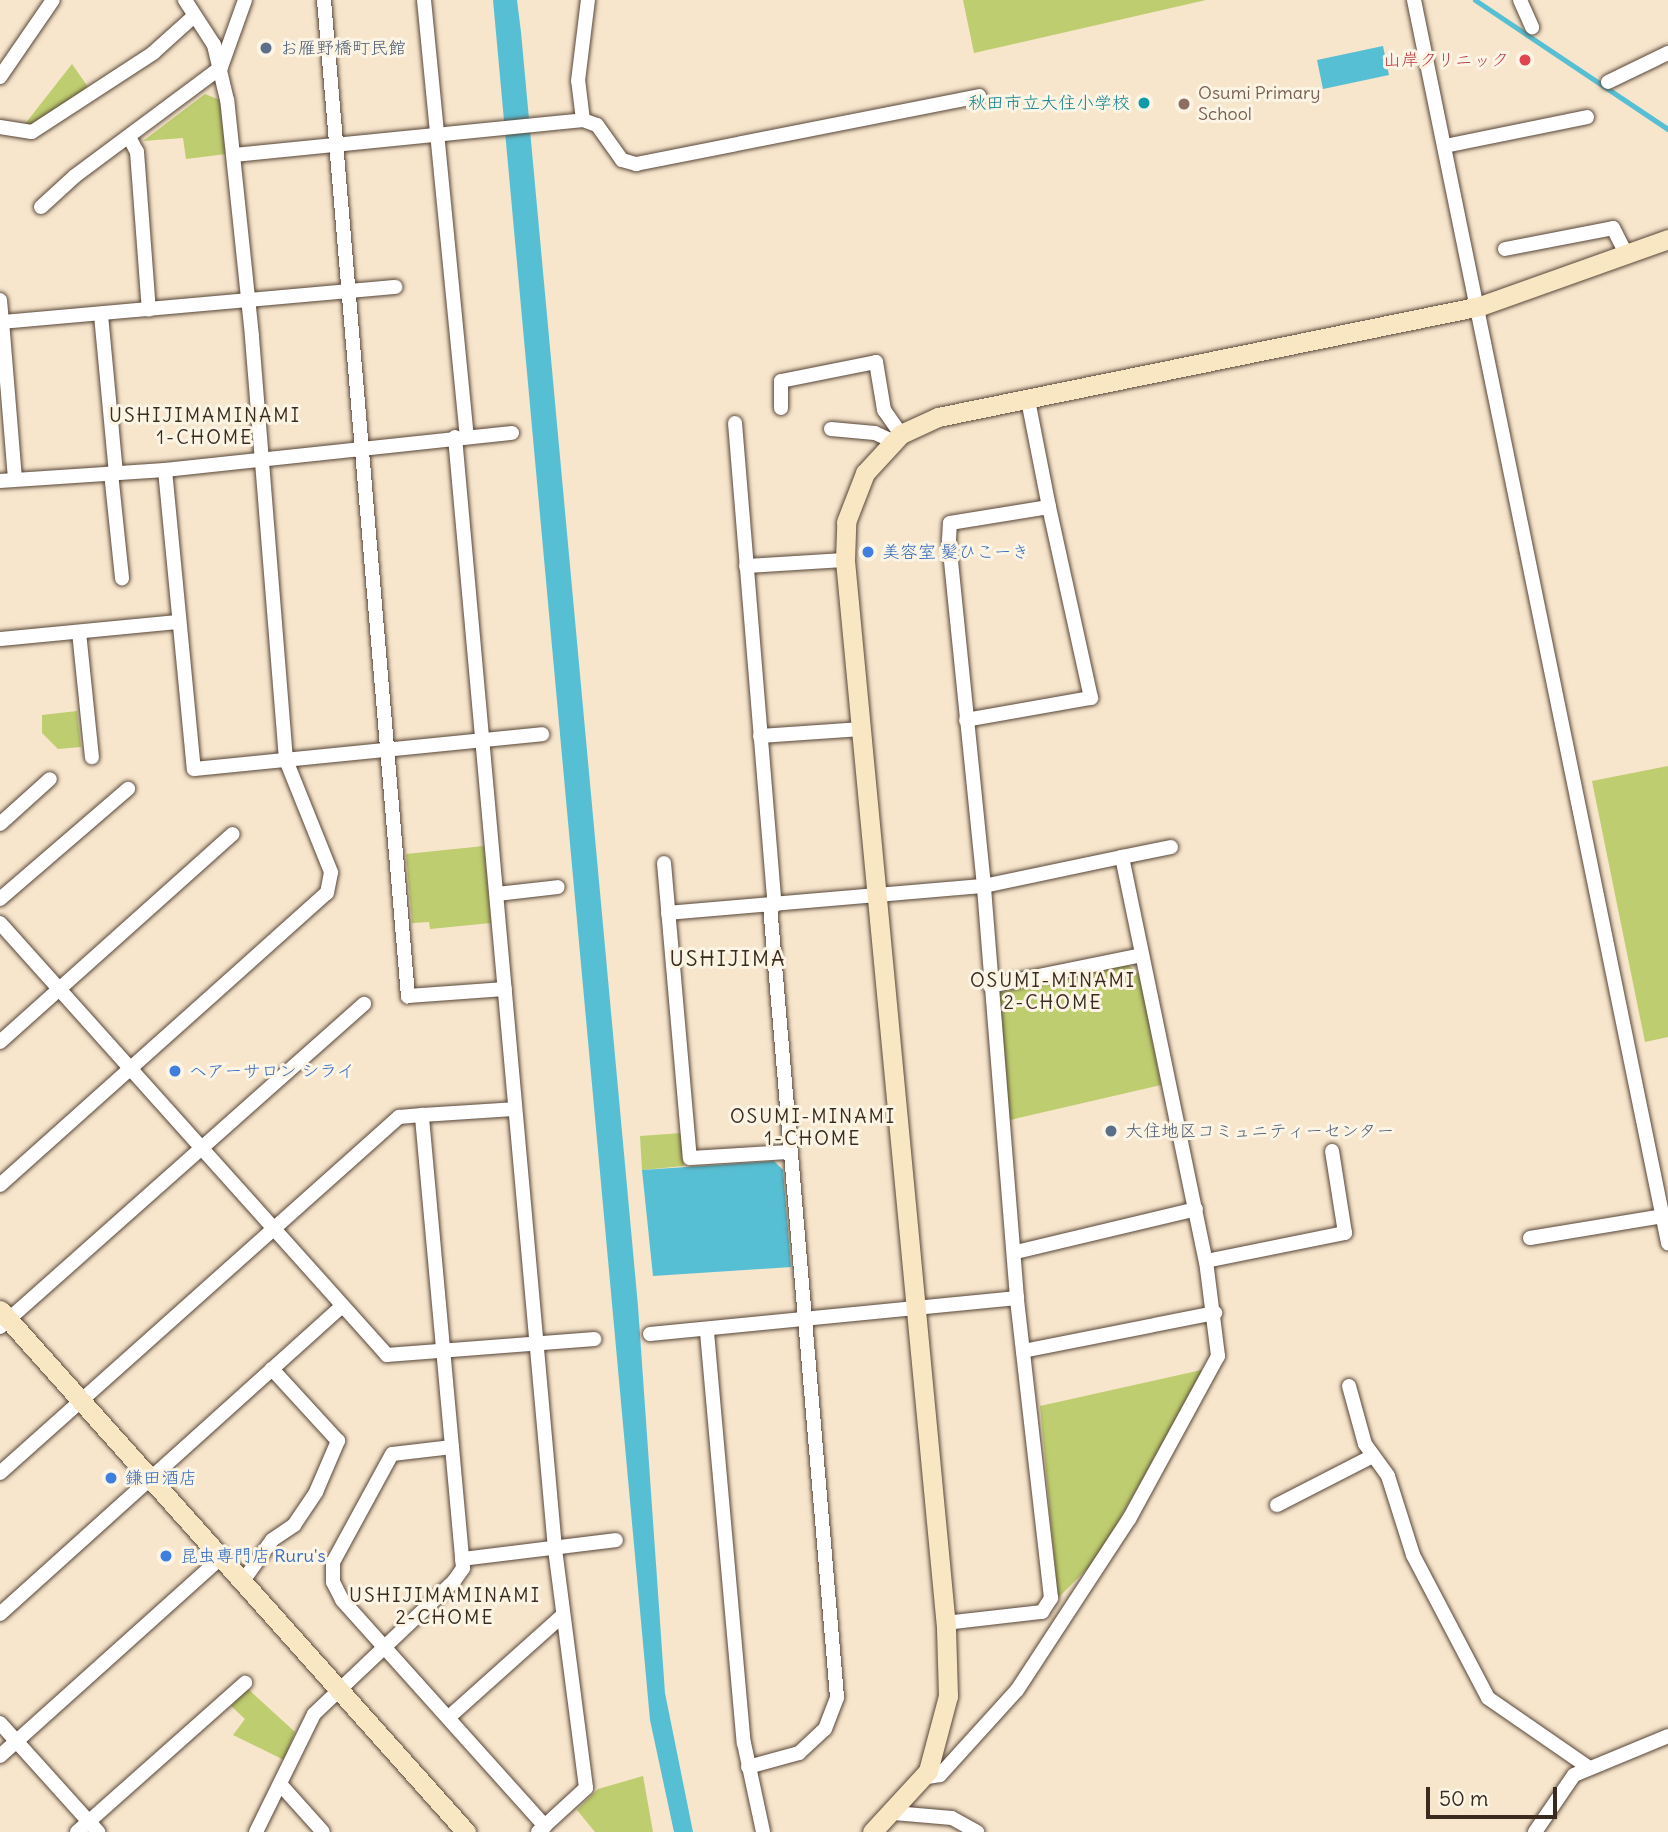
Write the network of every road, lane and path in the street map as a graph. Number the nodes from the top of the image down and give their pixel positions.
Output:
1 (53, 0) edge
2 (186, 0) edge
3 (245, 0) edge
4 (324, 0) edge
5 (424, 0) edge
6 (588, 0) edge
7 (1414, 0) edge
8 (1520, 0) edge
9 (193, 17) junction
10 (1532, 27) dead end
11 (1668, 53) edge
12 (221, 67) junction
13 (0, 77) edge
14 (1608, 82) dead end
15 (979, 96) dead end
16 (1587, 117) dead end
17 (583, 120) junction
18 (0, 127) edge
19 (439, 134) junction
20 (129, 137) junction
21 (338, 143) junction
22 (1446, 146) junction
23 (234, 155) junction
24 (41, 207) dead end
25 (1668, 239) edge
26 (1504, 249) dead end
27 (1626, 254) junction
28 (395, 287) dead end
29 (351, 290) junction
30 (0, 300) edge
31 (248, 300) junction
32 (1480, 306) junction
33 (149, 310) junction
34 (102, 315) junction
35 (2, 321) junction
36 (1028, 400) junction
37 (781, 408) dead end
38 (735, 423) dead end
39 (831, 429) dead end
40 (512, 433) dead end
41 (461, 437) junction
42 (896, 438) junction
43 (359, 447) junction
44 (261, 458) junction
45 (165, 470) junction
46 (114, 473) junction
47 (15, 479) junction
48 (0, 481) edge
49 (1049, 507) junction
50 (845, 560) junction
51 (746, 566) junction
52 (122, 578) dead end
53 (178, 622) junction
54 (79, 632) junction
55 (0, 639) edge
56 (965, 720) junction
57 (862, 729) junction
58 (542, 734) dead end
59 (760, 736) junction
60 (483, 742) junction
61 (385, 750) junction
62 (92, 757) dead end
63 (286, 760) junction
64 (50, 779) dead end
65 (128, 789) dead end
66 (0, 824) edge
67 (233, 834) dead end
68 (1171, 847) dead end
69 (1122, 857) junction
70 (664, 863) dead end
71 (984, 886) junction
72 (558, 887) dead end
73 (497, 894) junction
74 (875, 895) junction
75 (0, 899) edge
76 (772, 905) junction
77 (668, 912) junction
78 (0, 923) edge
79 (1142, 955) junction
80 (990, 986) junction
81 (505, 989) junction
82 (58, 990) junction
83 (364, 1004) dead end
84 (0, 1042) edge
85 (128, 1068) junction
86 (514, 1109) junction
87 (422, 1115) junction
88 (201, 1150) junction
89 (1332, 1151) dead end
90 (789, 1152) junction
91 (0, 1185) edge
92 (1196, 1209) junction
93 (1663, 1216) junction
94 (271, 1228) junction
95 (1530, 1238) dead end
96 (1668, 1243) edge
97 (1016, 1252) junction
98 (1206, 1261) junction
99 (1017, 1298) junction
100 (341, 1307) junction
101 (914, 1307) junction
102 (1215, 1313) junction
103 (3, 1319) edge
104 (806, 1320) junction
105 (708, 1332) junction
106 (650, 1334) dead end
107 (594, 1339) dead end
108 (537, 1345) junction
109 (1023, 1351) junction
110 (444, 1354) junction
111 (272, 1370) junction
112 (1349, 1387) dead end
113 (82, 1400) junction
114 (452, 1447) junction
115 (1371, 1457) junction
116 (0, 1473) edge
117 (151, 1479) junction
118 (1277, 1506) dead end
119 (616, 1540) dead end
120 (555, 1549) junction
121 (221, 1558) junction
122 (462, 1559) junction
123 (243, 1581) junction
124 (1046, 1606) junction
125 (0, 1614) edge
126 (563, 1615) junction
127 (1065, 1617) junction
128 (945, 1623) junction
129 (384, 1644) junction
130 (245, 1683) dead end
131 (340, 1688) junction
132 (449, 1717) junction
133 (0, 1723) edge
134 (1668, 1736) edge
135 (17, 1741) junction
136 (0, 1756) edge
137 (748, 1767) junction
138 (1588, 1767) junction
139 (922, 1778) junction
140 (281, 1784) junction
141 (894, 1813) junction
142 (93, 1827) edge
143 (542, 1829) edge
144 (77, 1832) edge
145 (256, 1832) edge
146 (323, 1832) edge
147 (466, 1832) edge
148 (763, 1832) edge
149 (872, 1832) edge
150 (977, 1832) edge
151 (1535, 1832) edge

1 - 13 street
2 - 9 street
3 - 12 street
4 - 21 street
5 - 19 street
6 - 17 street
7 - 22 street
8 - 10 street
9 - 12 street
9 - 18 street
11 - 14 street
12 - 20 street
12 - 23 street
15 - 17 street
16 - 22 street
17 - 19 street
19 - 21 street
19 - 41 street
20 - 24 street
20 - 33 street
21 - 23 street
21 - 29 street
22 - 32 street
23 - 31 street
25 - 27 street
26 - 27 street
27 - 32 street
28 - 29 street
29 - 31 street
29 - 43 street
30 - 35 street
31 - 33 street
31 - 44 street
32 - 36 street
32 - 93 street
33 - 34 street
34 - 35 street
34 - 46 street
35 - 47 street
36 - 42 street
36 - 49 street
37 - 42 street
38 - 51 street
39 - 42 street
40 - 41 street
41 - 43 street
41 - 60 street
42 - 50 street
43 - 44 street
43 - 61 street
44 - 45 street
44 - 63 street
45 - 46 street
45 - 53 street
46 - 47 street
46 - 52 street
47 - 48 street
49 - 56 street
49 - 56 street
50 - 51 street
50 - 57 street
51 - 59 street
53 - 54 street
53 - 63 street
54 - 55 street
54 - 62 street
56 - 71 street
57 - 59 street
57 - 74 street
58 - 60 street
59 - 76 street
60 - 61 street
60 - 73 street
61 - 63 street
61 - 81 street
63 - 85 street
64 - 66 street
65 - 75 street
67 - 82 street
68 - 69 street
69 - 71 street
69 - 79 street
70 - 77 street
71 - 74 street
71 - 80 street
72 - 73 street
73 - 81 street
74 - 76 street
74 - 101 street
76 - 77 street
76 - 90 street
77 - 90 street
78 - 82 street
79 - 80 street
79 - 92 street
80 - 97 street
81 - 86 street
82 - 84 street
82 - 85 street
83 - 88 street
85 - 88 street
85 - 91 street
86 - 87 street
86 - 108 street
87 - 94 street
87 - 110 street
88 - 94 street
88 - 103 street
89 - 98 street
90 - 104 street
92 - 97 street
92 - 98 street
93 - 95 street
93 - 96 street
94 - 100 street
94 - 113 street
97 - 99 street
98 - 102 street
99 - 101 street
99 - 109 street
100 - 110 street
100 - 111 street
101 - 104 street
101 - 128 street
102 - 109 street
102 - 127 street
103 - 113 street
104 - 105 street
104 - 137 street
105 - 106 street
105 - 137 street
107 - 108 street
108 - 110 street
108 - 120 street
109 - 124 street
110 - 114 street
111 - 117 street
111 - 123 street
112 - 115 street
113 - 116 street
113 - 117 street
114 - 122 street
114 - 129 street
115 - 118 street
115 - 138 street
117 - 121 street
117 - 125 street
119 - 120 street
120 - 122 street
120 - 126 street
121 - 123 street
121 - 135 street
122 - 129 street
123 - 131 street
124 - 127 street
124 - 128 street
126 - 132 street
126 - 143 street
127 - 139 street
128 - 139 street
129 - 131 street
129 - 132 street
130 - 142 street
131 - 140 street
131 - 147 street
132 - 143 street
133 - 135 street
134 - 138 street
135 - 136 street
135 - 142 street
137 - 148 street
138 - 151 street
139 - 141 street
140 - 145 street
140 - 146 street
141 - 149 street
141 - 150 street
142 - 144 street

